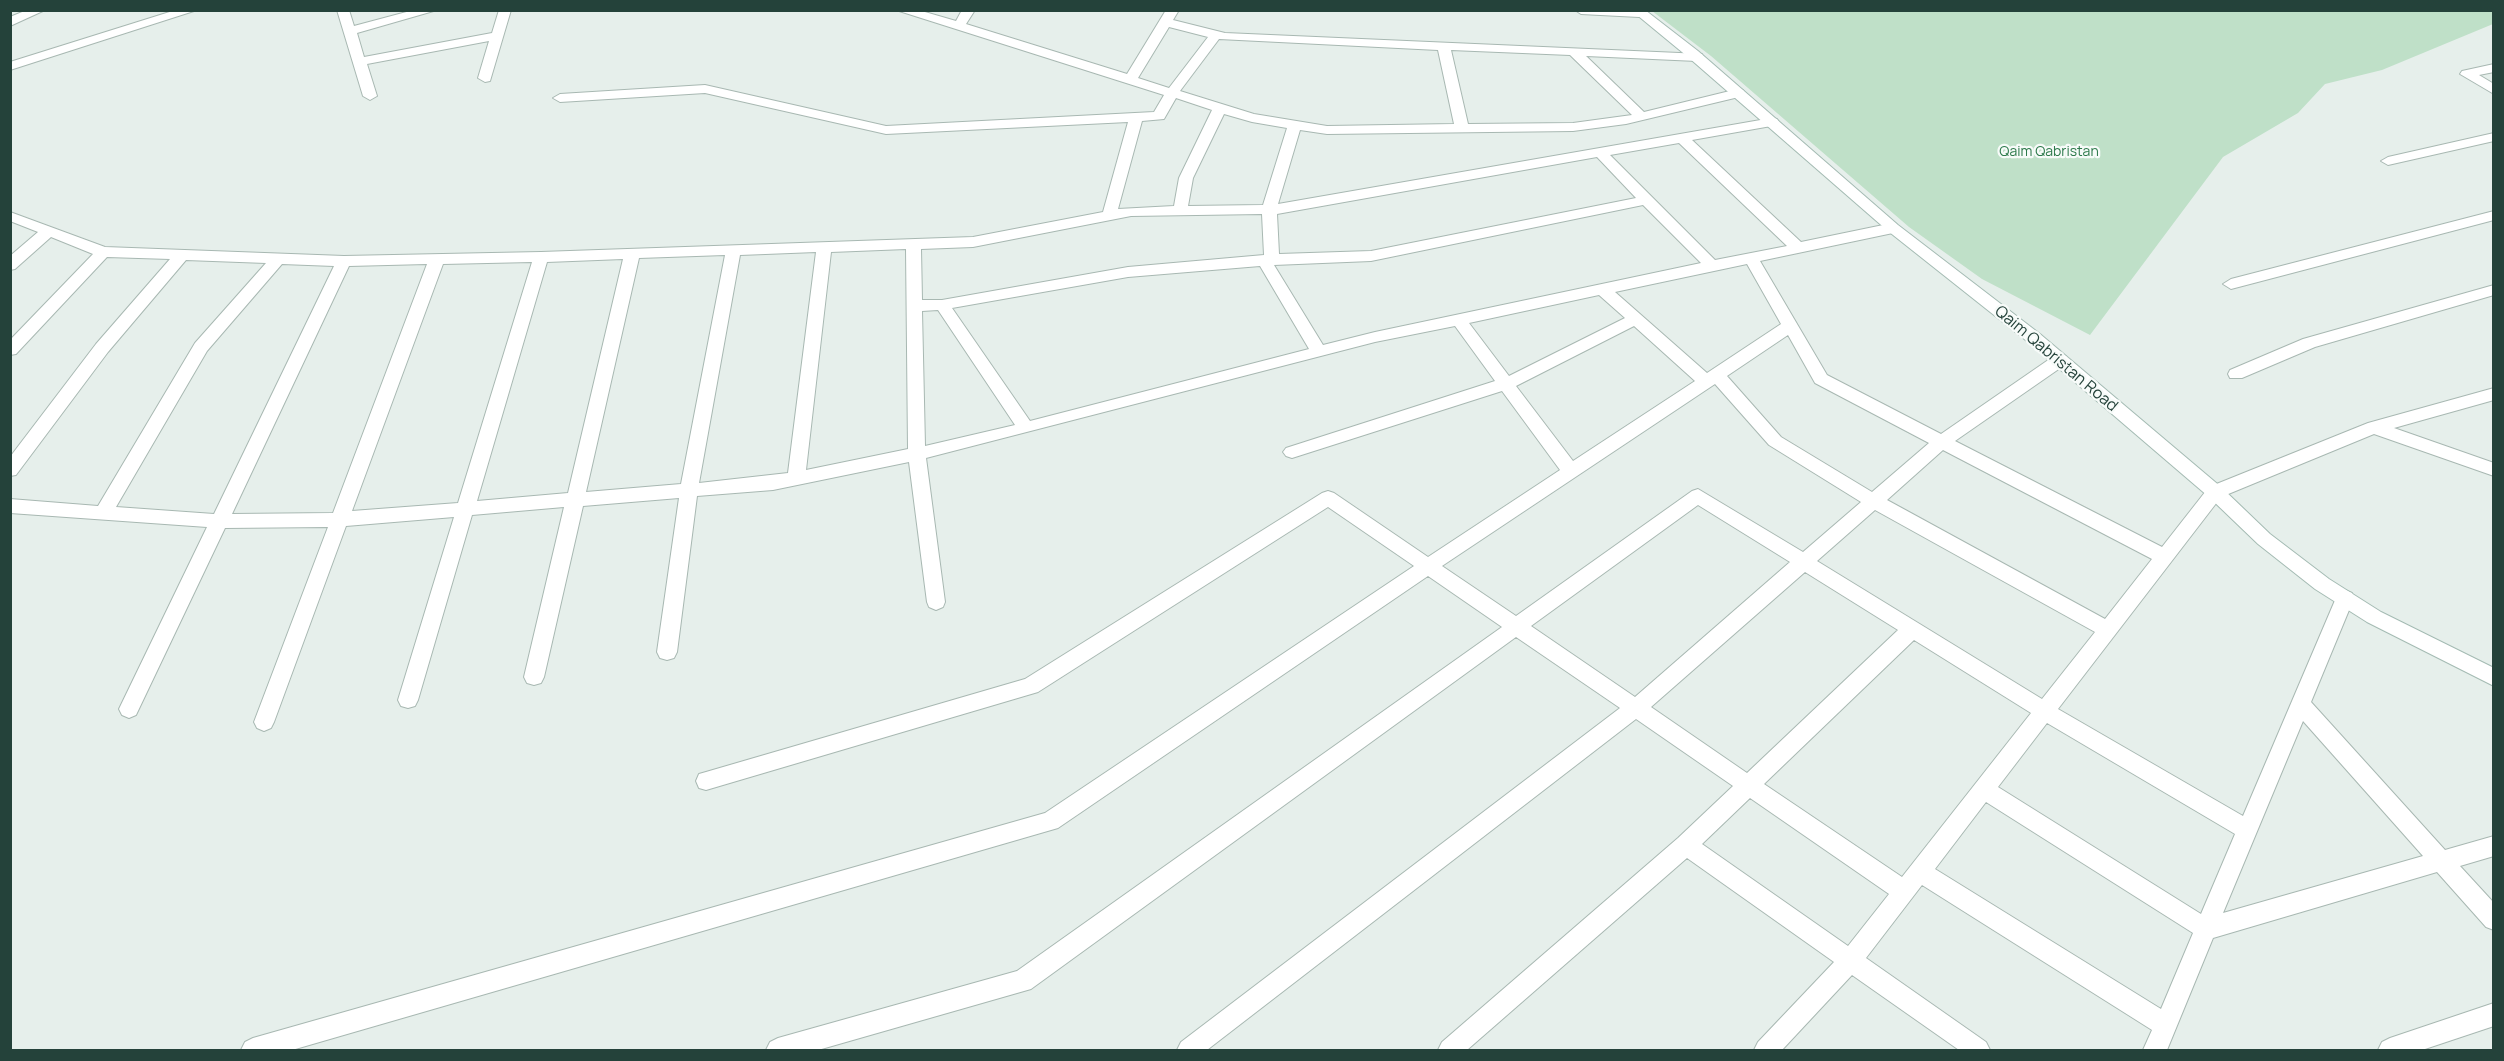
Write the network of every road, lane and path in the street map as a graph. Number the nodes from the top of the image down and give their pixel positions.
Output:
1 (39, 10) edge
2 (191, 10) edge
3 (343, 10) edge
4 (431, 10) edge
5 (505, 10) edge
6 (902, 10) edge
7 (969, 10) edge
8 (1581, 10) edge
9 (1638, 12) edge
10 (1170, 16) edge
11 (10, 22) edge
12 (959, 26) junction
13 (349, 31) junction
14 (1216, 34) junction
15 (497, 36) junction
16 (1444, 46) junction
17 (1574, 52) junction
18 (1697, 57) junction
19 (359, 62) junction
20 (10, 66) edge
21 (2493, 68) edge
22 (485, 78) dead end
23 (1130, 80) junction
24 (2493, 90) edge
25 (1172, 93) junction
26 (1738, 93) junction
27 (370, 96) dead end
28 (560, 98) dead end
29 (1220, 108) junction
30 (1641, 116) junction
31 (1136, 117) junction
32 (1772, 122) junction
33 (1294, 126) junction
34 (1462, 128) junction
35 (2493, 137) edge
36 (1682, 138) junction
37 (1600, 153) junction
38 (2388, 161) dead end
39 (1647, 200) junction
40 (1269, 209) junction
41 (1180, 210) junction
42 (2493, 215) edge
43 (10, 216) edge
44 (1109, 216) junction
45 (1893, 228) junction
46 (49, 231) junction
47 (913, 244) junction
48 (824, 247) junction
49 (1798, 248) junction
50 (732, 250) junction
51 (103, 252) junction
52 (632, 254) junction
53 (182, 255) junction
54 (541, 257) junction
55 (1751, 258) junction
56 (278, 259) junction
57 (437, 259) junction
58 (1268, 260) junction
59 (344, 261) junction
60 (10, 265) edge
61 (1712, 266) junction
62 (2231, 284) dead end
63 (1602, 289) junction
64 (2493, 290) edge
65 (942, 305) junction
66 (914, 306) junction
67 (1458, 319) junction
68 (1636, 319) junction
69 (1790, 326) junction
70 (10, 350) edge
71 (1318, 351) junction
72 (2060, 360) junction
73 (2236, 374) dead end
74 (1712, 378) junction
75 (1506, 384) junction
76 (2493, 394) edge
77 (2374, 427) junction
78 (1026, 428) junction
79 (1941, 442) junction
80 (1292, 452) dead end
81 (917, 454) junction
82 (10, 470) edge
83 (2493, 470) edge
84 (1571, 472) junction
85 (796, 479) junction
86 (689, 490) junction
87 (2215, 492) junction
88 (573, 500) junction
89 (1874, 501) junction
90 (10, 506) edge
91 (465, 509) junction
92 (103, 513) junction
93 (340, 519) junction
94 (218, 521) junction
95 (2165, 557) junction
96 (1803, 562) junction
97 (1428, 566) junction
98 (2344, 598) junction
99 (936, 602) dead end
100 (1516, 627) junction
101 (1912, 629) junction
102 (2109, 630) junction
103 (667, 652) dead end
104 (534, 677) dead end
105 (2493, 678) edge
106 (408, 700) dead end
107 (2300, 704) junction
108 (1636, 708) junction
109 (129, 709) dead end
110 (2046, 712) junction
111 (264, 722) dead end
112 (706, 781) dead end
113 (1749, 785) junction
114 (1985, 790) junction
115 (2248, 830) junction
116 (1686, 845) junction
117 (2493, 846) edge
118 (2441, 861) junction
119 (1921, 872) junction
120 (1905, 892) junction
121 (2493, 920) edge
122 (2206, 929) junction
123 (1850, 961) junction
124 (2493, 1014) edge
125 (2166, 1026) junction
126 (253, 1050) edge
127 (778, 1050) edge
128 (1189, 1050) edge
129 (1450, 1050) edge
130 (1766, 1050) edge
131 (1978, 1050) edge
132 (2155, 1050) edge
133 (2390, 1050) edge

1 - 11 street
2 - 20 street
3 - 13 street
4 - 13 street
5 - 15 street
6 - 12 street
7 - 12 street
8 - 9 street
9 - 18 street, Qaim Qabristan Road
10 - 14 street
10 - 23 street
12 - 23 street
13 - 19 street
14 - 16 street
14 - 25 street
15 - 19 street
15 - 22 street
16 - 17 street
16 - 34 street
17 - 18 street
17 - 30 street
18 - 26 street, Qaim Qabristan Road
19 - 27 street
21 - 24 street
23 - 25 street
25 - 29 street
25 - 31 street
26 - 30 street
26 - 32 street, Qaim Qabristan Road
28 - 31 street
29 - 33 street
29 - 41 street
30 - 34 street
31 - 44 street
32 - 36 street
32 - 45 street, Qaim Qabristan Road
33 - 34 street
33 - 40 street
35 - 38 street
36 - 37 street
36 - 49 street
37 - 39 street
37 - 40 street
39 - 58 street
39 - 61 street
40 - 41 street
40 - 58 street
41 - 44 street
42 - 62 street
43 - 46 street
44 - 47 street
45 - 49 street
45 - 72 street, Qaim Qabristan Road
46 - 51 street
46 - 60 street
47 - 48 street
47 - 66 street
48 - 50 street
48 - 85 street
49 - 55 street
50 - 52 street
50 - 86 street
51 - 53 street
51 - 70 street
52 - 54 street
52 - 88 street
53 - 56 street
53 - 82 street
54 - 57 street
54 - 91 street
55 - 61 street
55 - 69 street
56 - 59 street
56 - 92 street
57 - 59 street
57 - 93 street
58 - 65 street
58 - 71 street
59 - 94 street
61 - 63 street
63 - 67 street
63 - 68 street
64 - 73 street
65 - 66 street
65 - 78 street
66 - 81 street
67 - 71 street
67 - 75 street
68 - 74 street
68 - 75 street
69 - 74 street
69 - 79 street
71 - 78 street
72 - 79 street
72 - 87 street, Qaim Qabristan Road
74 - 84 street
74 - 89 street
75 - 80 street
75 - 84 street
76 - 77 street
77 - 83 street
77 - 87 street
78 - 81 street
79 - 89 street
79 - 95 street
81 - 85 street
81 - 99 street
84 - 97 street
85 - 86 street
86 - 88 street
86 - 103 street
87 - 95 street
87 - 98 street, Qaim Qabristan Road
88 - 91 street
88 - 104 street
89 - 96 street
89 - 102 street
90 - 92 street
91 - 93 street
91 - 106 street
92 - 94 street
93 - 94 street
93 - 111 street
94 - 109 street
95 - 102 street
96 - 100 street
96 - 101 street
96 - 108 street
97 - 100 street
97 - 112 street
97 - 126 street
98 - 105 street, Qaim Qabristan Road
98 - 107 street
100 - 108 street
100 - 127 street
101 - 110 street
101 - 113 street
102 - 110 street
107 - 115 street
107 - 118 street
108 - 113 street
108 - 128 street
110 - 114 street
110 - 115 street
113 - 116 street
113 - 120 street
114 - 119 street
114 - 122 street
115 - 122 street
116 - 123 street
116 - 129 street
117 - 118 street
118 - 121 street
118 - 122 street
119 - 120 street
119 - 125 street
120 - 123 street
122 - 125 street
123 - 130 street
123 - 131 street
124 - 133 street
125 - 132 street

